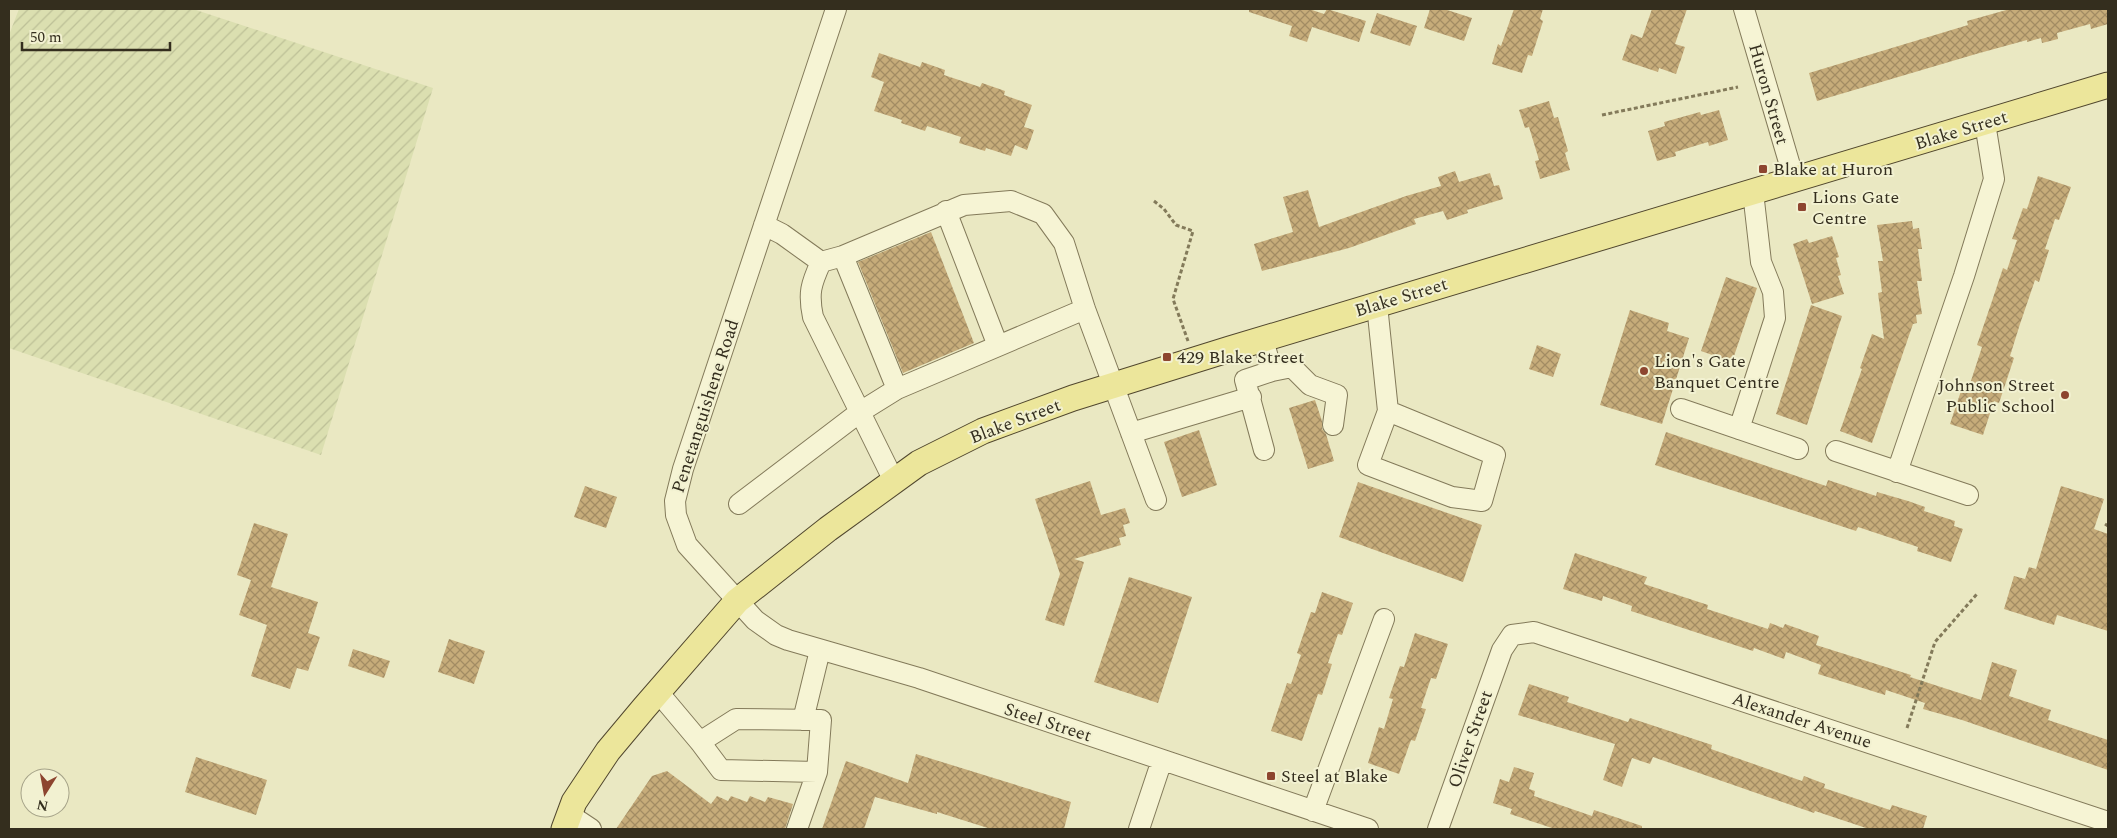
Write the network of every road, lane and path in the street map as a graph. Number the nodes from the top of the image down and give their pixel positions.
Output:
1 (836, 9) edge
2 (1744, 9) edge
3 (2108, 85) edge
4 (1738, 87) dead end
5 (1602, 115) dead end
6 (1985, 123) junction
7 (1794, 180) junction
8 (1753, 192) junction
9 (1154, 201) dead end
10 (946, 211) junction
11 (764, 226) junction
12 (843, 256) junction
13 (822, 262) junction
14 (1377, 304) junction
15 (1085, 309) junction
16 (1263, 340) junction
17 (998, 346) junction
18 (1194, 360) junction
19 (1272, 371) junction
20 (1114, 385) junction
21 (897, 389) junction
22 (1251, 397) junction
23 (1682, 409) dead end
24 (1388, 411) junction
25 (860, 412) junction
26 (1333, 425) dead end
27 (1739, 429) junction
28 (1131, 434) junction
29 (1798, 449) dead end
30 (1264, 450) dead end
31 (1836, 450) dead end
32 (1897, 472) junction
33 (894, 481) junction
34 (1968, 495) dead end
35 (1156, 500) dead end
36 (739, 504) dead end
37 (1977, 594) dead end
38 (737, 601) junction
39 (1384, 618) dead end
40 (820, 650) junction
41 (1502, 650) joint
42 (658, 692) junction
43 (803, 720) junction
44 (1907, 728) dead end
45 (700, 742) junction
46 (1162, 760) junction
47 (816, 772) junction
48 (1313, 811) junction
49 (567, 822) edge
50 (2108, 822) edge
51 (591, 829) edge
52 (797, 829) edge
53 (1139, 829) edge
54 (1368, 829) edge
55 (1438, 829) edge

1 - 11 street, Penetanguishene Road
2 - 7 street, Huron Street
3 - 6 main road, Blake Street
4 - 5 path
6 - 7 main road, Blake Street
6 - 32 street
7 - 8 main road, Blake Street
8 - 14 main road, Blake Street
8 - 27 street
9 - 18 path
10 - 12 street
10 - 15 street
10 - 17 street
11 - 13 street
11 - 38 street, Penetanguishene Road
12 - 13 street
12 - 21 street
13 - 25 street
14 - 16 main road, Blake Street
14 - 24 street
15 - 17 street
15 - 20 street
16 - 18 main road, Blake Street
16 - 19 street
17 - 21 street
18 - 20 main road, Blake Street
19 - 22 street
19 - 26 street
20 - 28 street
20 - 33 main road, Blake Street
21 - 25 street
22 - 28 street
22 - 30 street
23 - 27 street
24 - 24 street
25 - 33 street
25 - 36 street
27 - 29 street
28 - 35 street
31 - 32 street
32 - 34 street
33 - 38 main road, Blake Street
37 - 44 path
38 - 40 street, Steel Street
38 - 42 main road
39 - 48 street
40 - 43 street
40 - 46 street, Steel Street
41 - 50 street, Alexander Avenue
41 - 55 street, Oliver Street
42 - 45 street
42 - 49 main road
43 - 45 street
43 - 47 street
45 - 47 street
46 - 48 street, Steel Street
46 - 53 street
47 - 52 street
48 - 54 street, Steel Street
49 - 51 street

